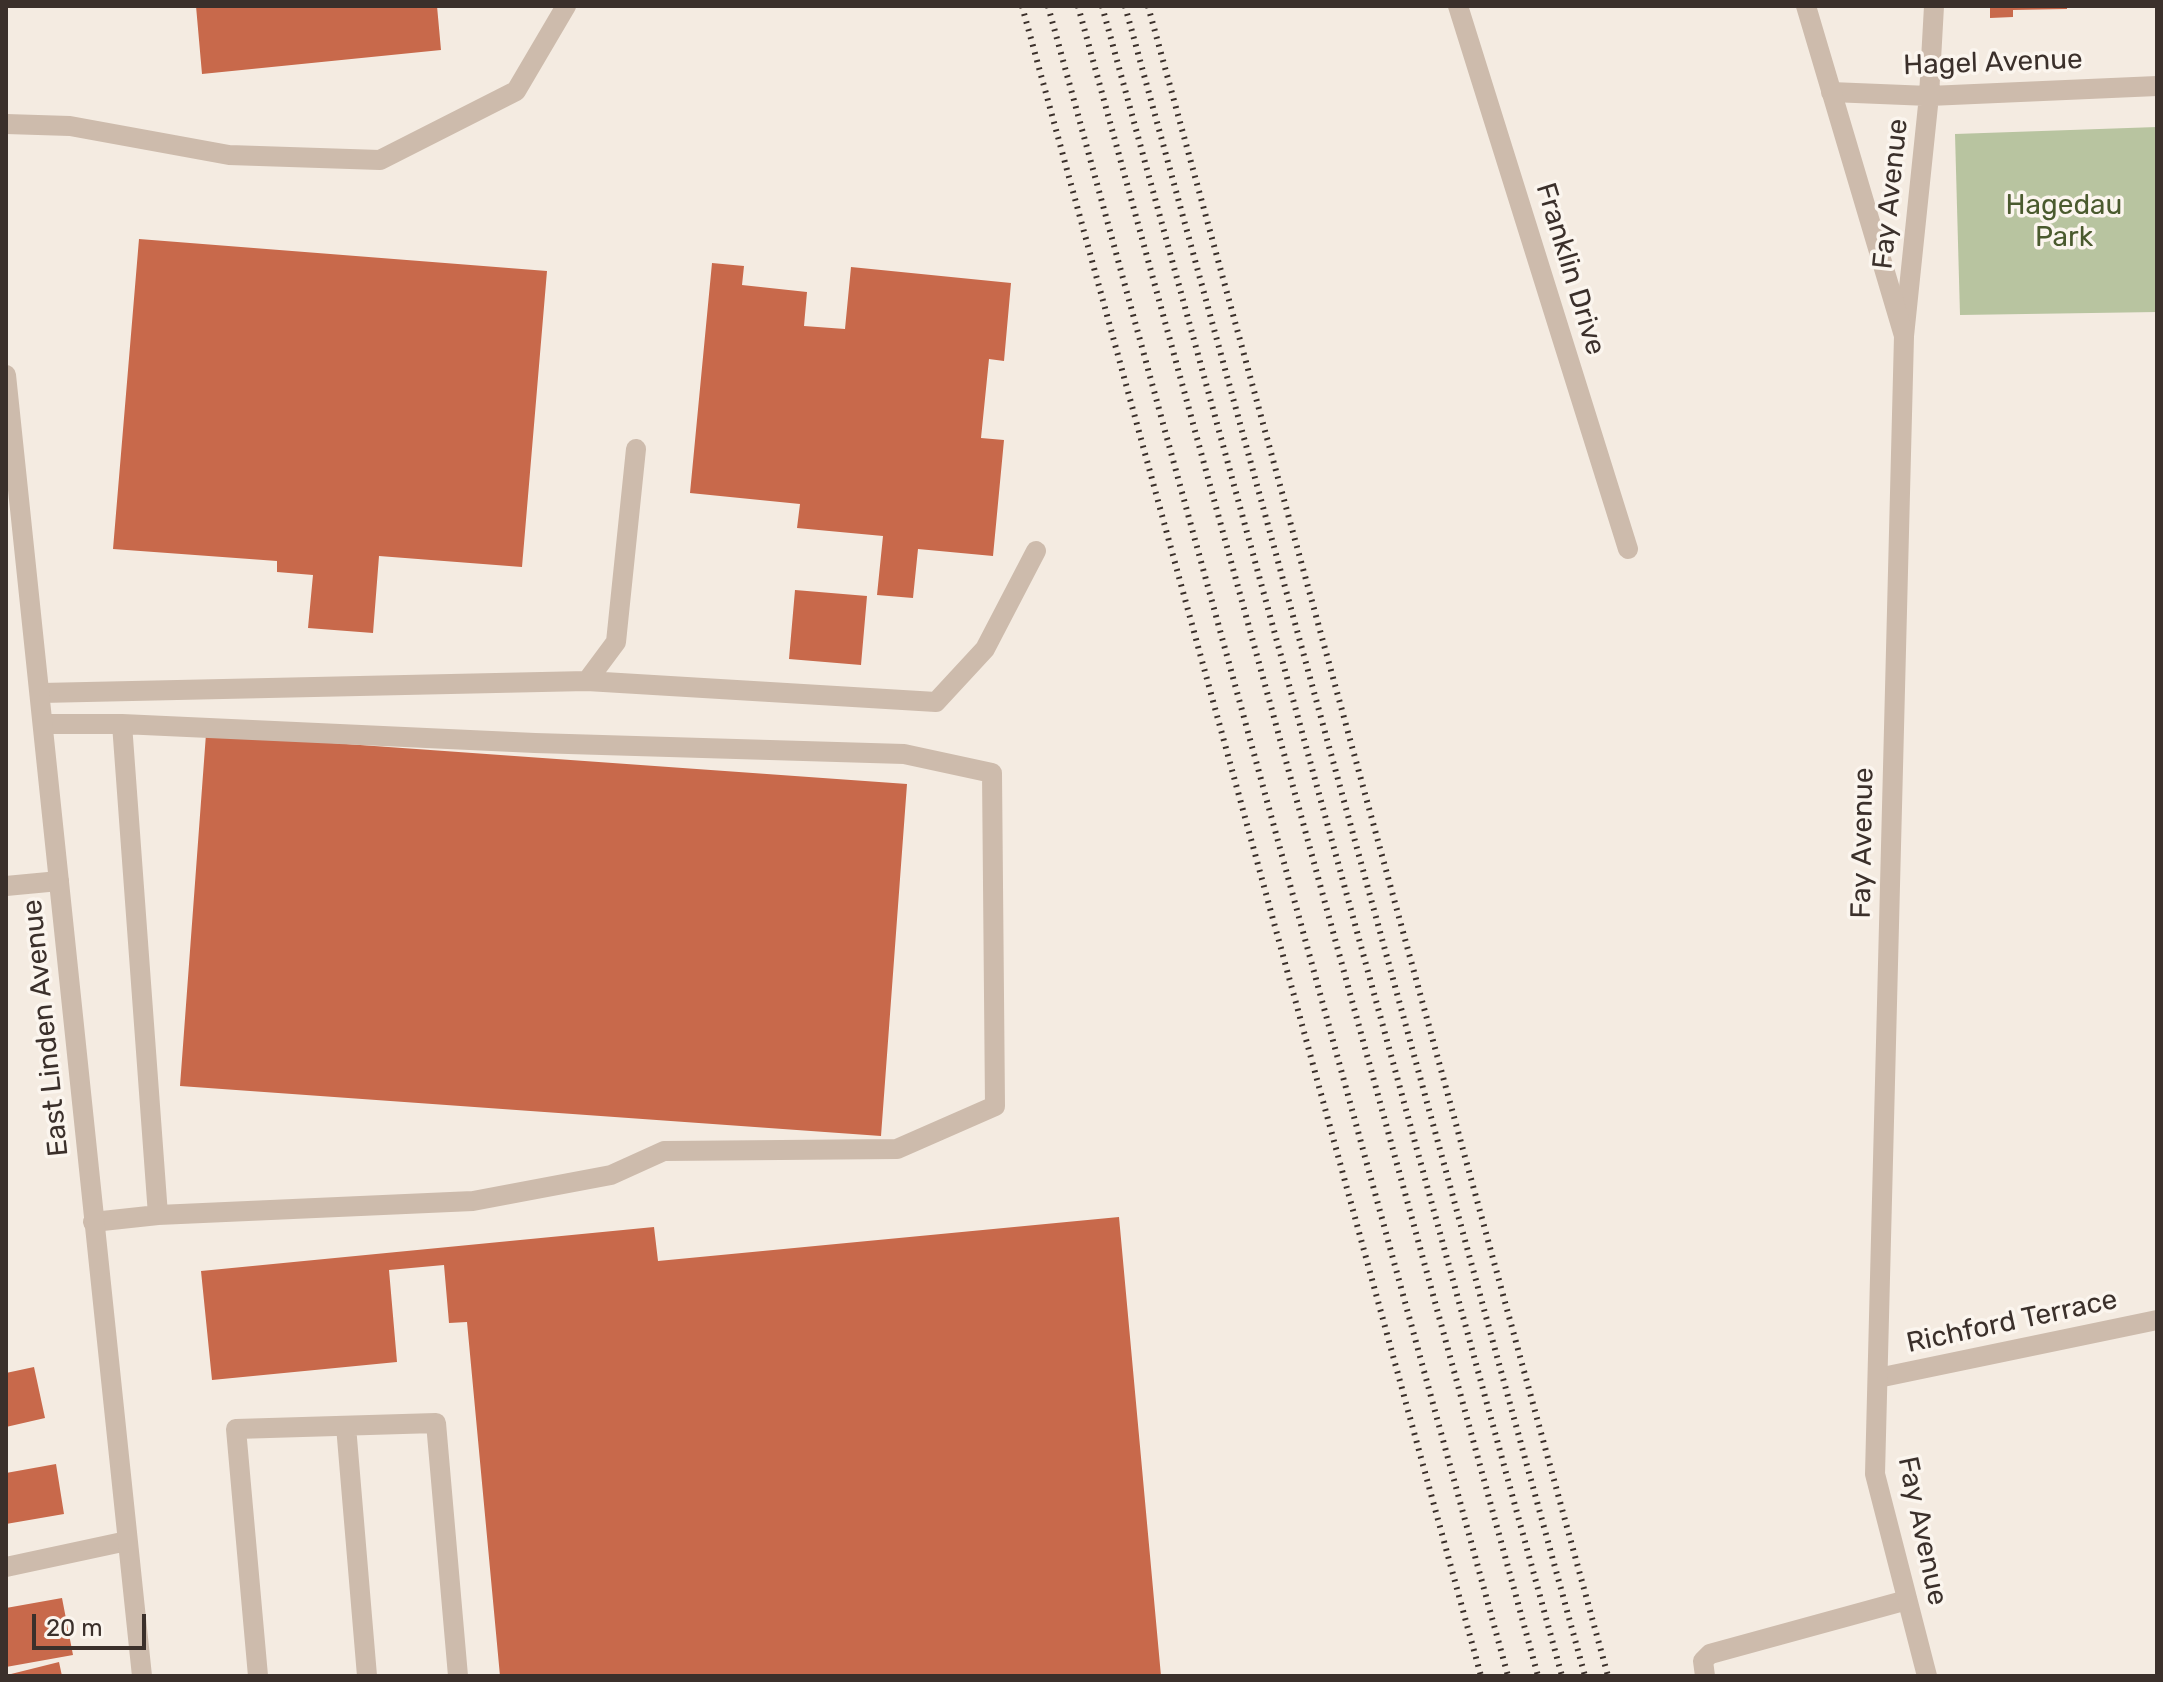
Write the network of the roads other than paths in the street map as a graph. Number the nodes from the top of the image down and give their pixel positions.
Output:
1 (566, 6) edge
2 (1458, 6) edge
3 (1806, 6) edge
4 (1934, 6) edge
5 (2157, 86) edge
6 (1831, 92) junction
7 (1929, 96) junction
8 (6, 124) edge
9 (1904, 336) junction
10 (6, 375) edge
11 (636, 449) dead end
12 (1628, 549) dead end
13 (1036, 551) dead end
14 (587, 681) junction
15 (41, 693) junction
16 (44, 724) junction
17 (122, 724) junction
18 (59, 881) junction
19 (6, 886) edge
20 (158, 1215) junction
21 (93, 1222) junction
22 (2157, 1320) edge
23 (1878, 1378) junction
24 (346, 1426) junction
25 (127, 1541) junction
26 (6, 1567) edge
27 (1907, 1600) junction
28 (142, 1676) edge
29 (258, 1676) edge
30 (367, 1676) edge
31 (458, 1676) edge
32 (1705, 1676) edge
33 (1927, 1676) edge

1 - 8 street
2 - 12 street, Franklin Drive
3 - 6 street
4 - 7 street, Fay Avenue
5 - 7 street, Hagel Avenue
6 - 7 street, Hagel Avenue
6 - 9 street
7 - 9 street, Fay Avenue
9 - 23 street, Fay Avenue
10 - 15 street, East Linden Avenue
11 - 14 street
13 - 14 street
14 - 15 street
15 - 16 street, East Linden Avenue
16 - 17 street
16 - 18 street, East Linden Avenue
17 - 20 street
17 - 20 street
18 - 19 street
18 - 21 street, East Linden Avenue
20 - 21 street
21 - 25 street, East Linden Avenue
22 - 23 street, Richford Terrace
23 - 27 street, Fay Avenue
24 - 29 street
24 - 30 street
24 - 31 street
25 - 26 street
25 - 28 street, East Linden Avenue
27 - 32 street
27 - 33 street, Fay Avenue

